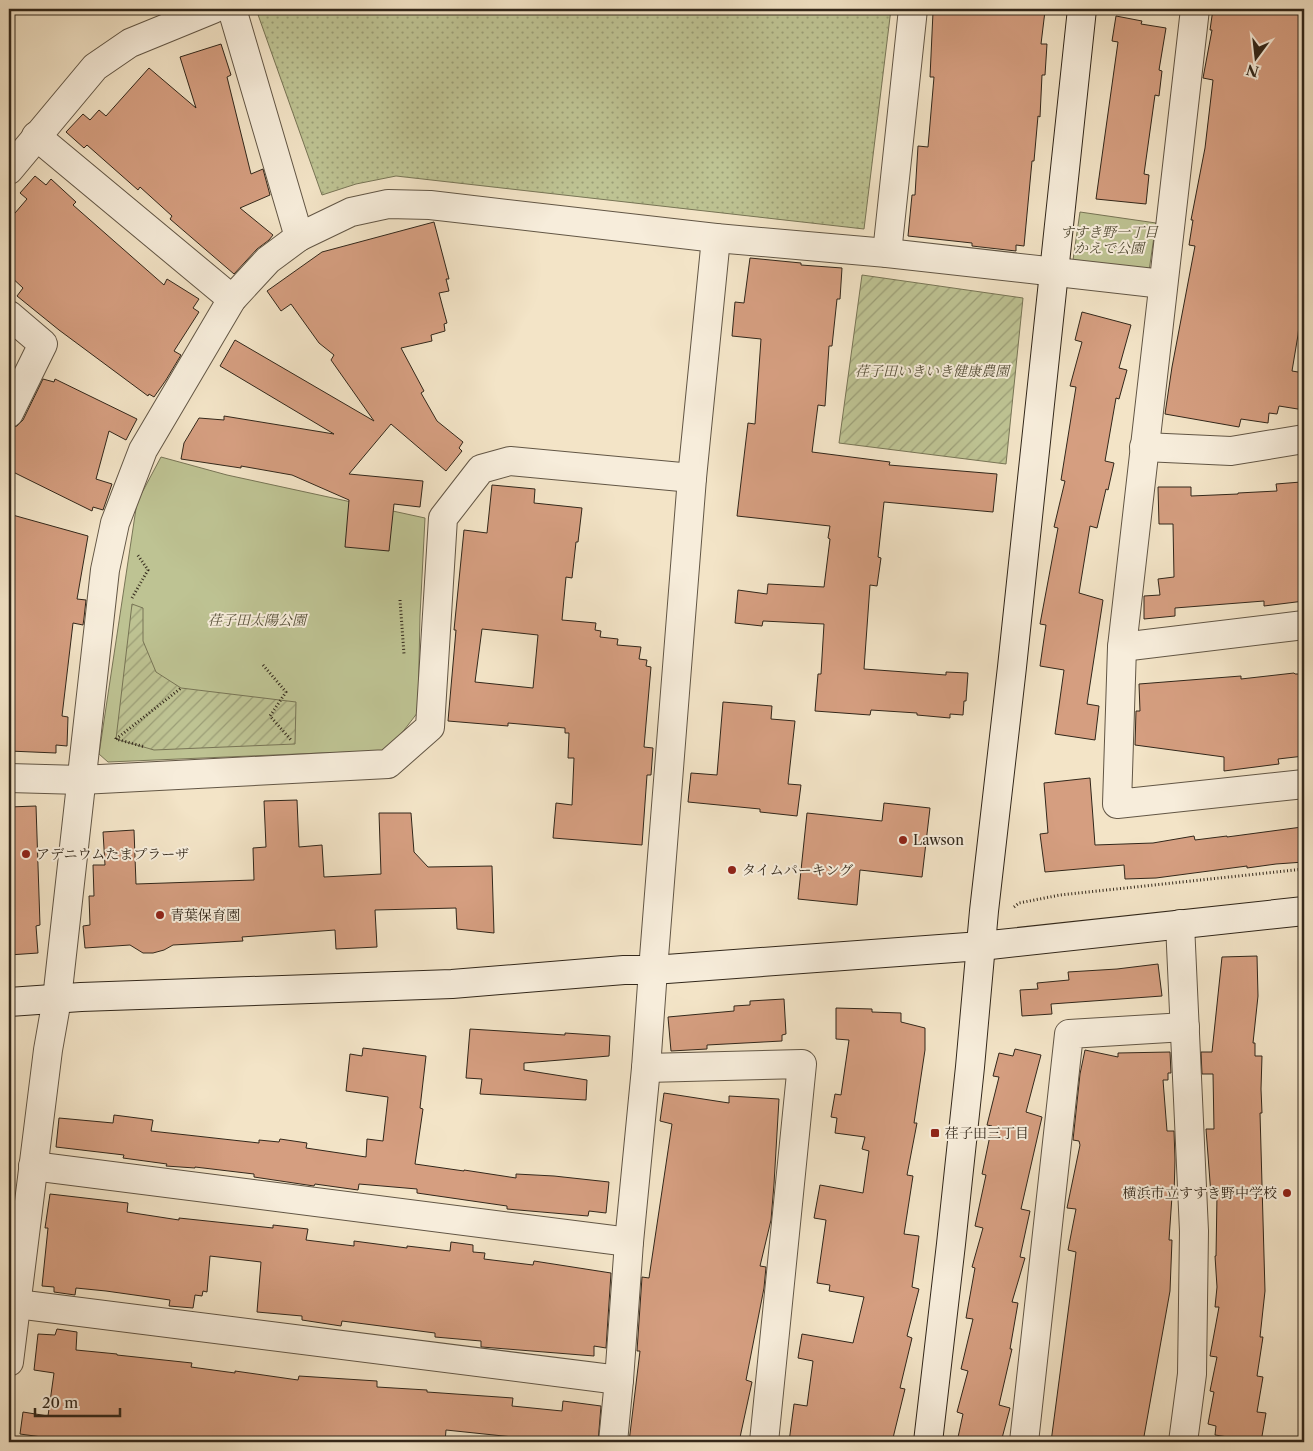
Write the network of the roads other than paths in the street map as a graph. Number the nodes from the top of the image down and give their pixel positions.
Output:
1 (213, 9) edge
2 (232, 9) edge
3 (914, 9) edge
4 (1082, 9) edge
5 (1195, 9) edge
6 (36, 136) junction
7 (9, 170) edge
8 (299, 237) junction
9 (716, 238) junction
10 (887, 254) junction
11 (1053, 271) junction
12 (1163, 284) junction
13 (232, 299) junction
14 (9, 315) edge
15 (9, 413) edge
16 (1304, 439) edge
17 (1144, 447) junction
18 (692, 478) junction
19 (1304, 625) edge
20 (1122, 647) junction
21 (9, 778) edge
22 (81, 780) junction
23 (1304, 784) edge
24 (1304, 911) edge
25 (1180, 924) junction
26 (981, 946) junction
27 (652, 970) junction
28 (57, 999) junction
29 (9, 1002) edge
30 (1185, 1027) junction
31 (646, 1068) junction
32 (33, 1166) junction
33 (629, 1242) junction
34 (12, 1303) edge
35 (9, 1362) edge
36 (619, 1380) junction
37 (613, 1442) edge
38 (764, 1442) edge
39 (928, 1442) edge
40 (1024, 1442) edge
41 (1184, 1442) edge

1 - 6 street
2 - 8 street
3 - 10 street
4 - 11 street
5 - 12 street
6 - 7 street
6 - 13 street
8 - 9 street
8 - 13 street
9 - 10 street
9 - 18 street
10 - 11 street
11 - 12 street
11 - 26 street
12 - 17 street
13 - 22 street
14 - 15 street
16 - 17 street
17 - 20 street
18 - 22 street
18 - 27 street
19 - 20 street
20 - 23 street
21 - 22 street
22 - 28 street
24 - 25 street
25 - 26 street
25 - 30 street
26 - 27 street
26 - 39 street
27 - 28 street
27 - 31 street
28 - 29 street
28 - 32 street
30 - 40 street
30 - 41 street
31 - 33 street
31 - 38 street
32 - 33 street
32 - 34 street
33 - 36 street
34 - 35 street
34 - 36 street
36 - 37 street

